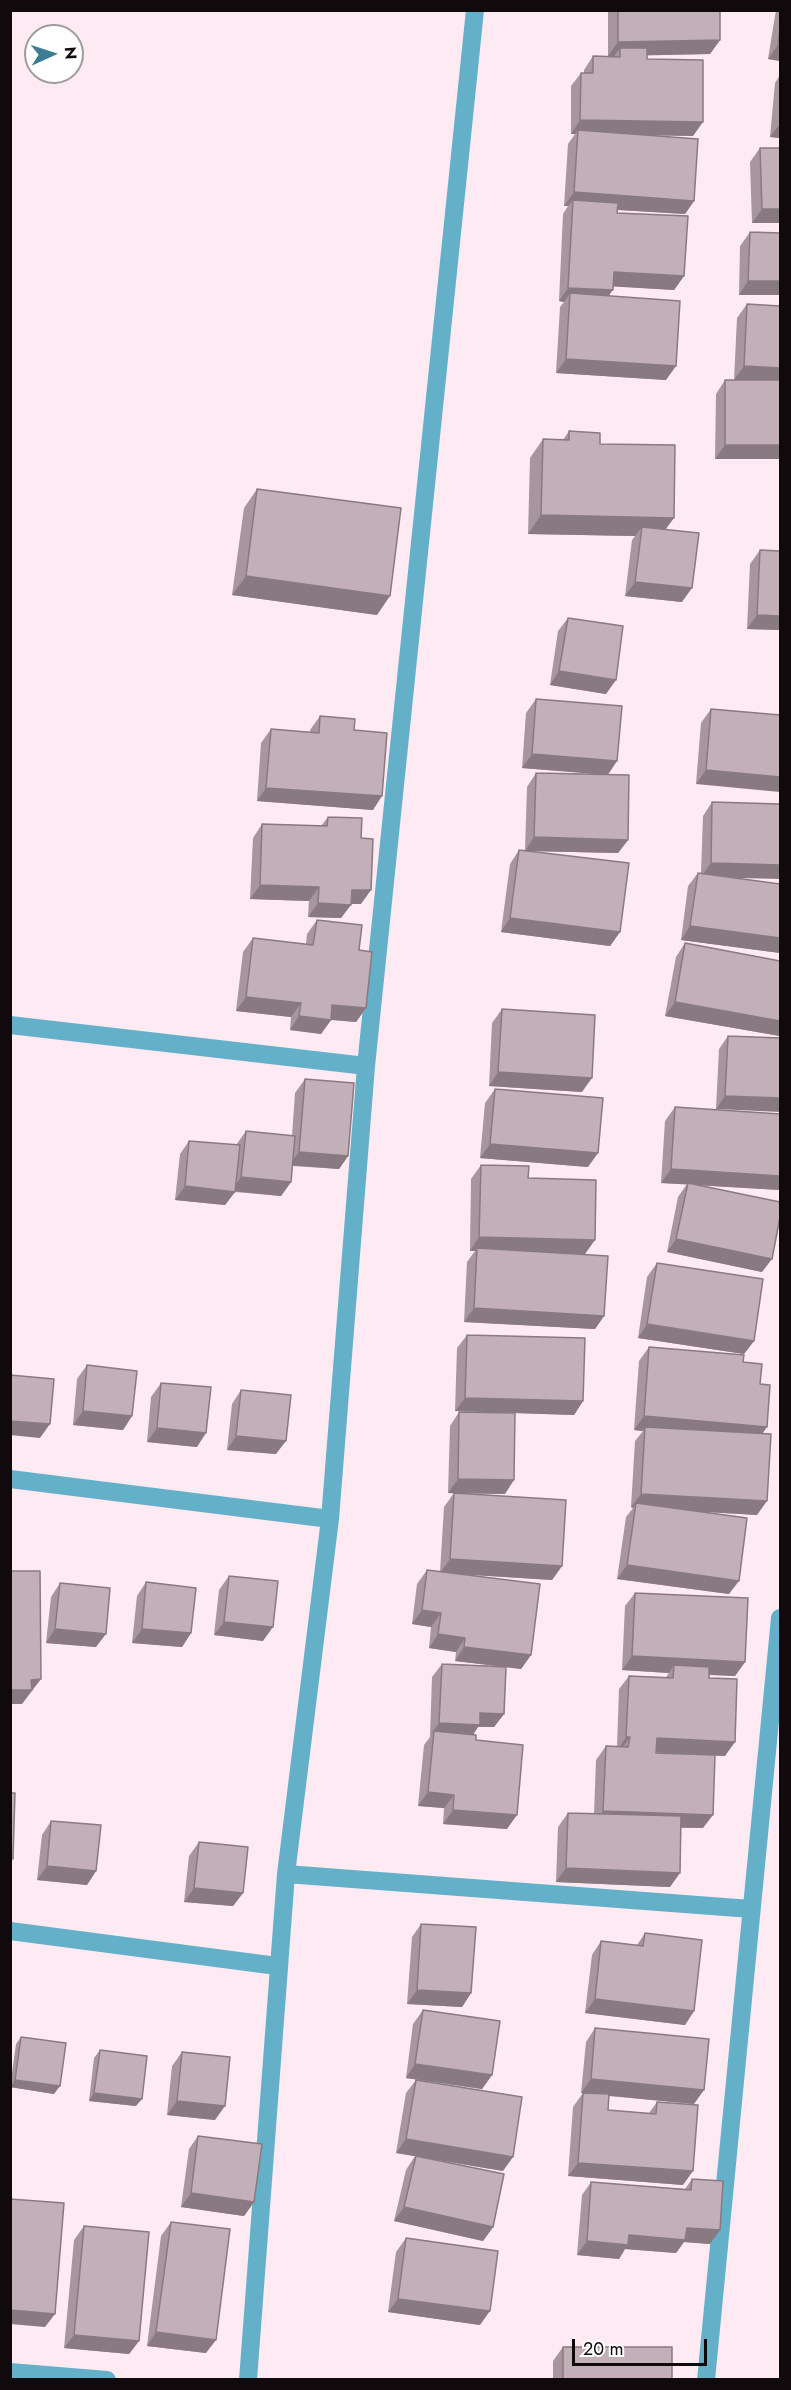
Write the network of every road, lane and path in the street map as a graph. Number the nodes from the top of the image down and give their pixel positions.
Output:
1 (475, 10) edge
2 (10, 1025) edge
3 (366, 1066) junction
4 (10, 1479) edge
5 (330, 1519) junction
6 (780, 1618) edge
7 (286, 1874) junction
8 (751, 1909) junction
9 (10, 1931) edge
10 (277, 1966) junction
11 (10, 2372) edge
12 (107, 2379) edge
13 (248, 2379) edge
14 (706, 2379) edge

1 - 3 street
2 - 3 street
3 - 5 street
4 - 5 street
5 - 7 street
6 - 8 street
7 - 8 street
7 - 10 street
8 - 14 street
9 - 10 street
10 - 13 street
11 - 12 street

